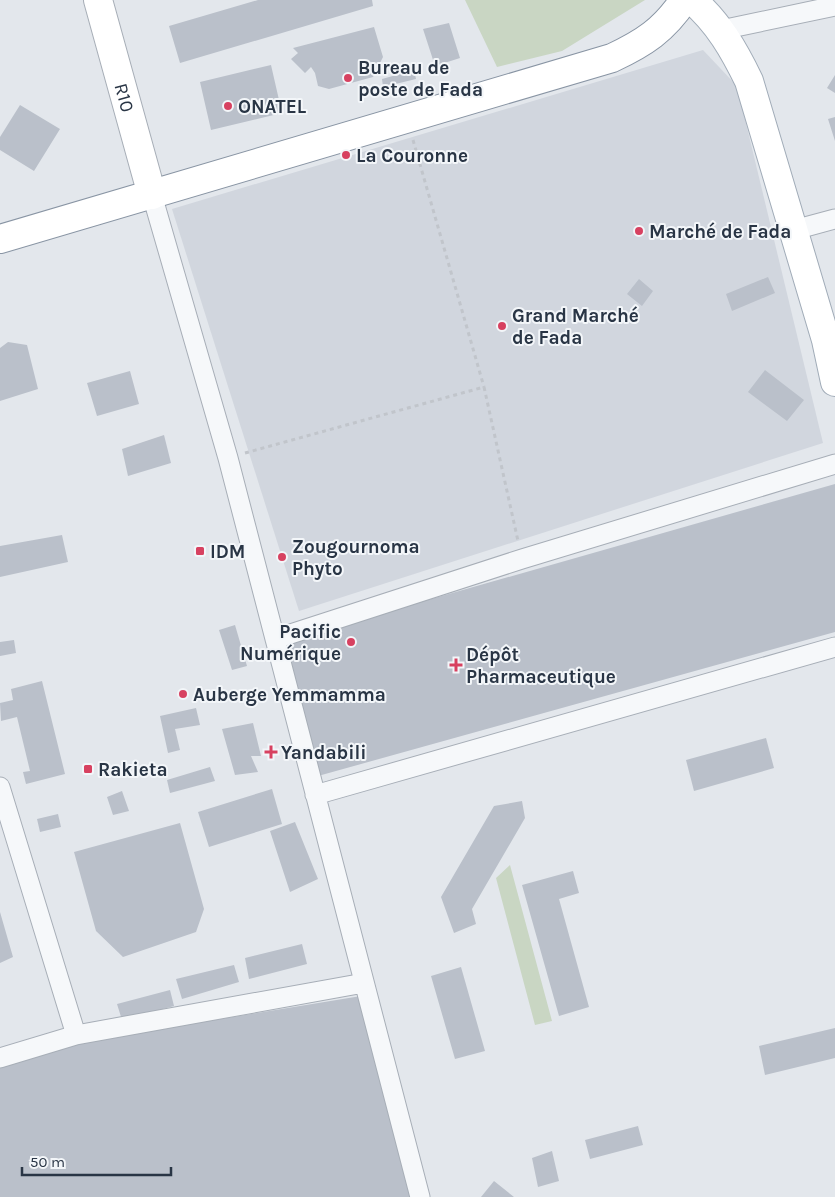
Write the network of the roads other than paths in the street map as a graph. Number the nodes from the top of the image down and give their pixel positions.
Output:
1 (98, 0) edge
2 (684, 0) edge
3 (692, 0) edge
4 (835, 6) edge
5 (721, 30) junction
6 (152, 195) junction
7 (835, 219) edge
8 (794, 230) junction
9 (0, 239) edge
10 (835, 382) edge
11 (835, 464) edge
12 (275, 639) junction
13 (835, 647) edge
14 (0, 787) edge
15 (315, 795) junction
16 (364, 983) junction
17 (76, 1035) junction
18 (0, 1058) edge
19 (420, 1197) edge

1 - 6 main road, R10
2 - 6 main road
3 - 5 main road
4 - 5 street
5 - 8 main road
6 - 9 main road
6 - 12 street
7 - 8 street
8 - 10 main road
11 - 12 street
12 - 15 street
13 - 15 street
14 - 17 street
15 - 16 street
16 - 17 street
16 - 19 street
17 - 18 street

